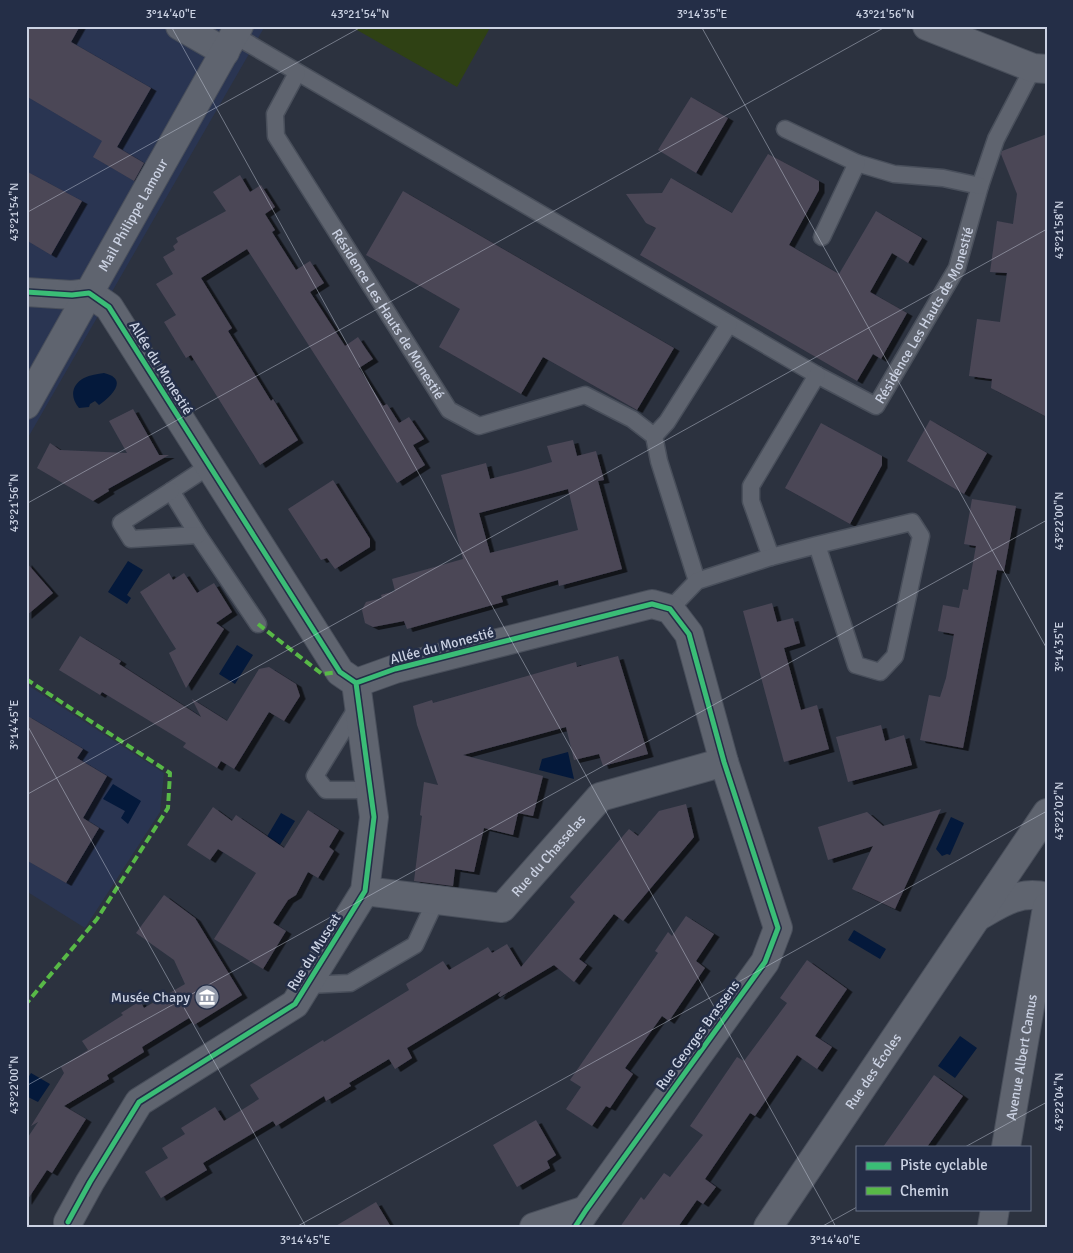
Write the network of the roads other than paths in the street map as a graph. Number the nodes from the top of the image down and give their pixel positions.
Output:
1 (180, 26) edge
2 (927, 26) edge
3 (233, 38) edge
4 (1042, 72) edge
5 (297, 73) junction
6 (785, 129) dead end
7 (857, 163) junction
8 (980, 186) junction
9 (822, 237) dead end
10 (26, 292) edge
11 (89, 293) junction
12 (729, 324) junction
13 (817, 375) junction
14 (26, 404) edge
15 (654, 436) junction
16 (209, 466) junction
17 (171, 491) junction
18 (198, 535) junction
19 (817, 545) junction
20 (771, 557) junction
21 (697, 581) junction
22 (670, 609) junction
23 (258, 624) dead end
24 (358, 694) junction
25 (724, 762) junction
26 (371, 790) junction
27 (1047, 813) edge
28 (1047, 839) edge
29 (1017, 855) junction
30 (365, 891) junction
31 (1047, 897) edge
32 (436, 900) junction
33 (1047, 907) edge
34 (977, 917) junction
35 (308, 985) junction
36 (1006, 1146) edge
37 (995, 1210) edge
38 (581, 1218) edge
39 (67, 1224) edge
40 (534, 1227) edge
41 (768, 1227) edge
42 (992, 1227) edge

1 - 3 street
2 - 4 street
3 - 5 lane, Résidence Les Hauts de Monestié
3 - 11 street, Mail Philippe Lamour
4 - 8 lane, Résidence Les Hauts de Monestié
5 - 12 lane, Résidence Les Hauts de Monestié
5 - 15 lane, Résidence Les Hauts de Monestié
6 - 7 lane
7 - 8 lane
7 - 9 lane
8 - 13 lane, Résidence Les Hauts de Monestié
10 - 11 street
11 - 14 street, Mail Philippe Lamour
11 - 16 street, Allée du Monestié
12 - 13 lane, Résidence Les Hauts de Monestié
12 - 15 lane
13 - 20 lane
15 - 21 lane
16 - 17 lane
16 - 24 street, Allée du Monestié
17 - 18 lane
17 - 18 lane
18 - 23 lane
19 - 19 lane
19 - 20 lane
20 - 21 lane
21 - 22 lane
22 - 24 street, Allée du Monestié
22 - 25 street
24 - 26 street, Rue du Muscat
24 - 26 lane
25 - 32 street, Rue du Chasselas
25 - 38 street, Rue Georges Brassens
26 - 30 street, Rue du Muscat
27 - 29 street, Rue des Écoles
28 - 29 street, Rue des Écoles
29 - 34 street, Rue des Écoles
30 - 32 street, Rue du Chasselas
30 - 35 street, Rue du Muscat
31 - 34 street, Rue des Écoles
32 - 35 lane
33 - 36 street, Avenue Albert Camus
34 - 41 street, Rue des Écoles
35 - 39 street, Rue du Muscat
37 - 42 street
38 - 40 street

